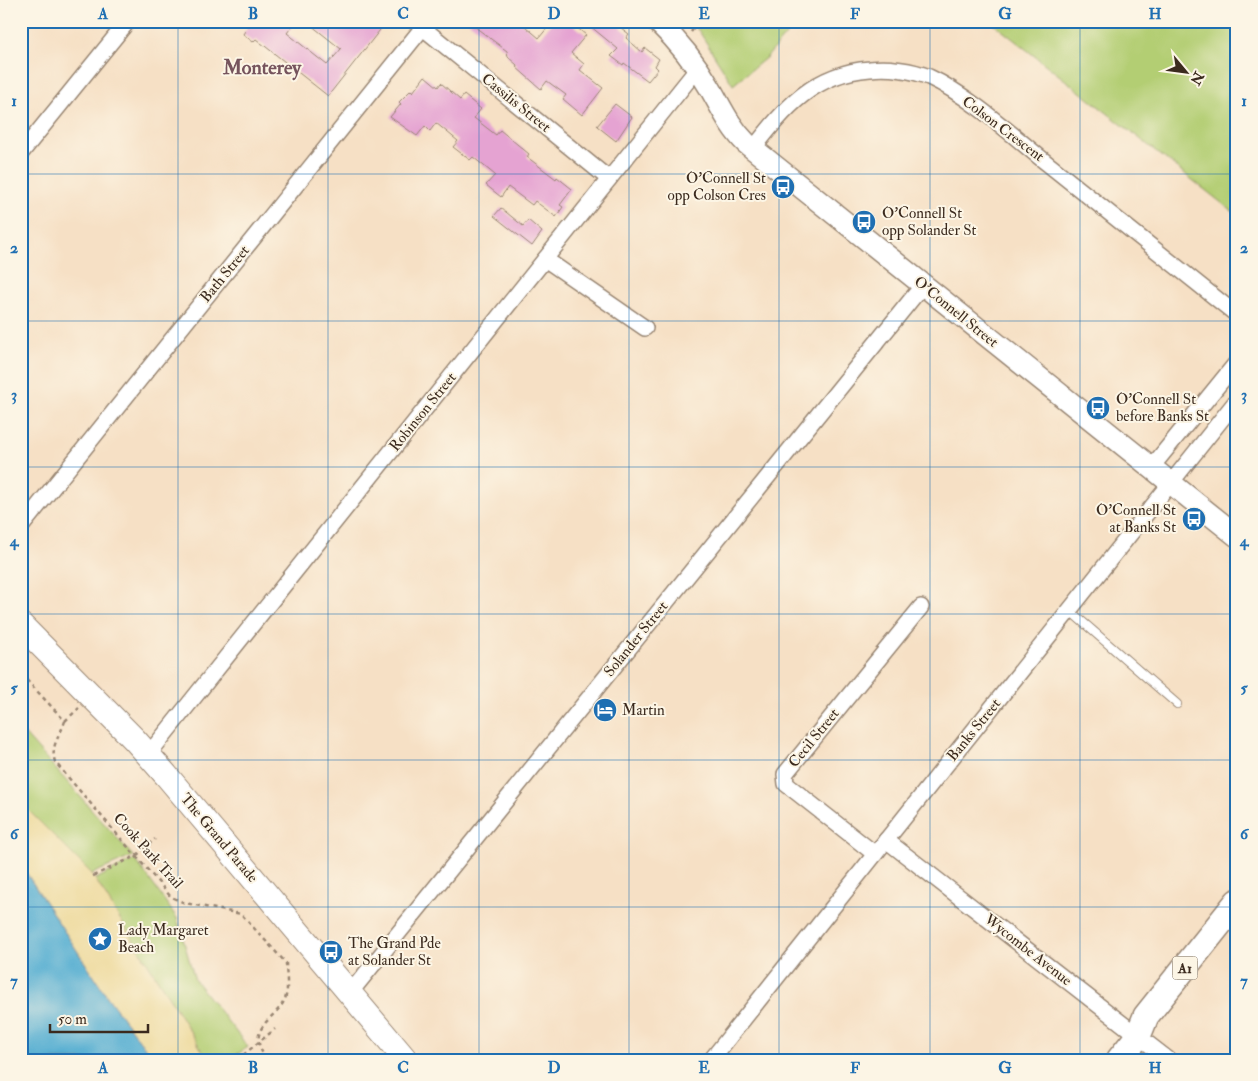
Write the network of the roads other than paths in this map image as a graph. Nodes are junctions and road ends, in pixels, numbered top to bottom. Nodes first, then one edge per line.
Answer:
1 (128, 21) edge
2 (657, 21) edge
3 (426, 24) edge
4 (698, 68) junction
5 (753, 149) junction
6 (21, 154) edge
7 (609, 179) junction
8 (545, 259) junction
9 (923, 285) junction
10 (1237, 315) edge
11 (645, 328) dead end
12 (1237, 362) edge
13 (1237, 400) edge
14 (1151, 468) junction
15 (1171, 483) junction
16 (21, 528) edge
17 (1237, 536) edge
18 (921, 607) dead end
19 (1069, 610) junction
20 (21, 625) edge
21 (21, 645) edge
22 (1177, 704) dead end
23 (148, 755) junction
24 (886, 840) junction
25 (875, 854) junction
26 (1237, 902) edge
27 (1237, 925) edge
28 (350, 993) junction
29 (1138, 1036) junction
30 (388, 1060) edge
31 (406, 1060) edge
32 (711, 1060) edge
33 (1119, 1060) edge
34 (1169, 1060) edge

1 - 6 street
2 - 4 main road, O'Connell Street
3 - 7 street, Cassilis Street
3 - 16 street, Bath Street
4 - 5 main road, O'Connell Street
4 - 7 street, Robinson Street
5 - 9 main road, O'Connell Street
5 - 10 street, Colson Crescent
7 - 8 street, Robinson Street
8 - 11 street
8 - 23 street, Robinson Street
9 - 14 main road, O'Connell Street
9 - 28 street, Solander Street
12 - 14 street
13 - 15 street, Banks Street
14 - 15 main road, O'Connell Street
15 - 17 main road, O'Connell Street
15 - 19 street, Banks Street
18 - 25 street, Cecil Street
19 - 22 lane
19 - 24 street, Banks Street
20 - 23 main road, The Grand Parade
21 - 30 main road, The Grand Parade
23 - 28 main road, The Grand Parade
24 - 25 street, Banks Street
24 - 29 street, Wycombe Avenue
25 - 32 street, Banks Street
26 - 29 highway, A1
27 - 29 highway, A1
28 - 31 main road, The Grand Parade
29 - 33 highway, A1
29 - 34 street, Wycombe Avenue

